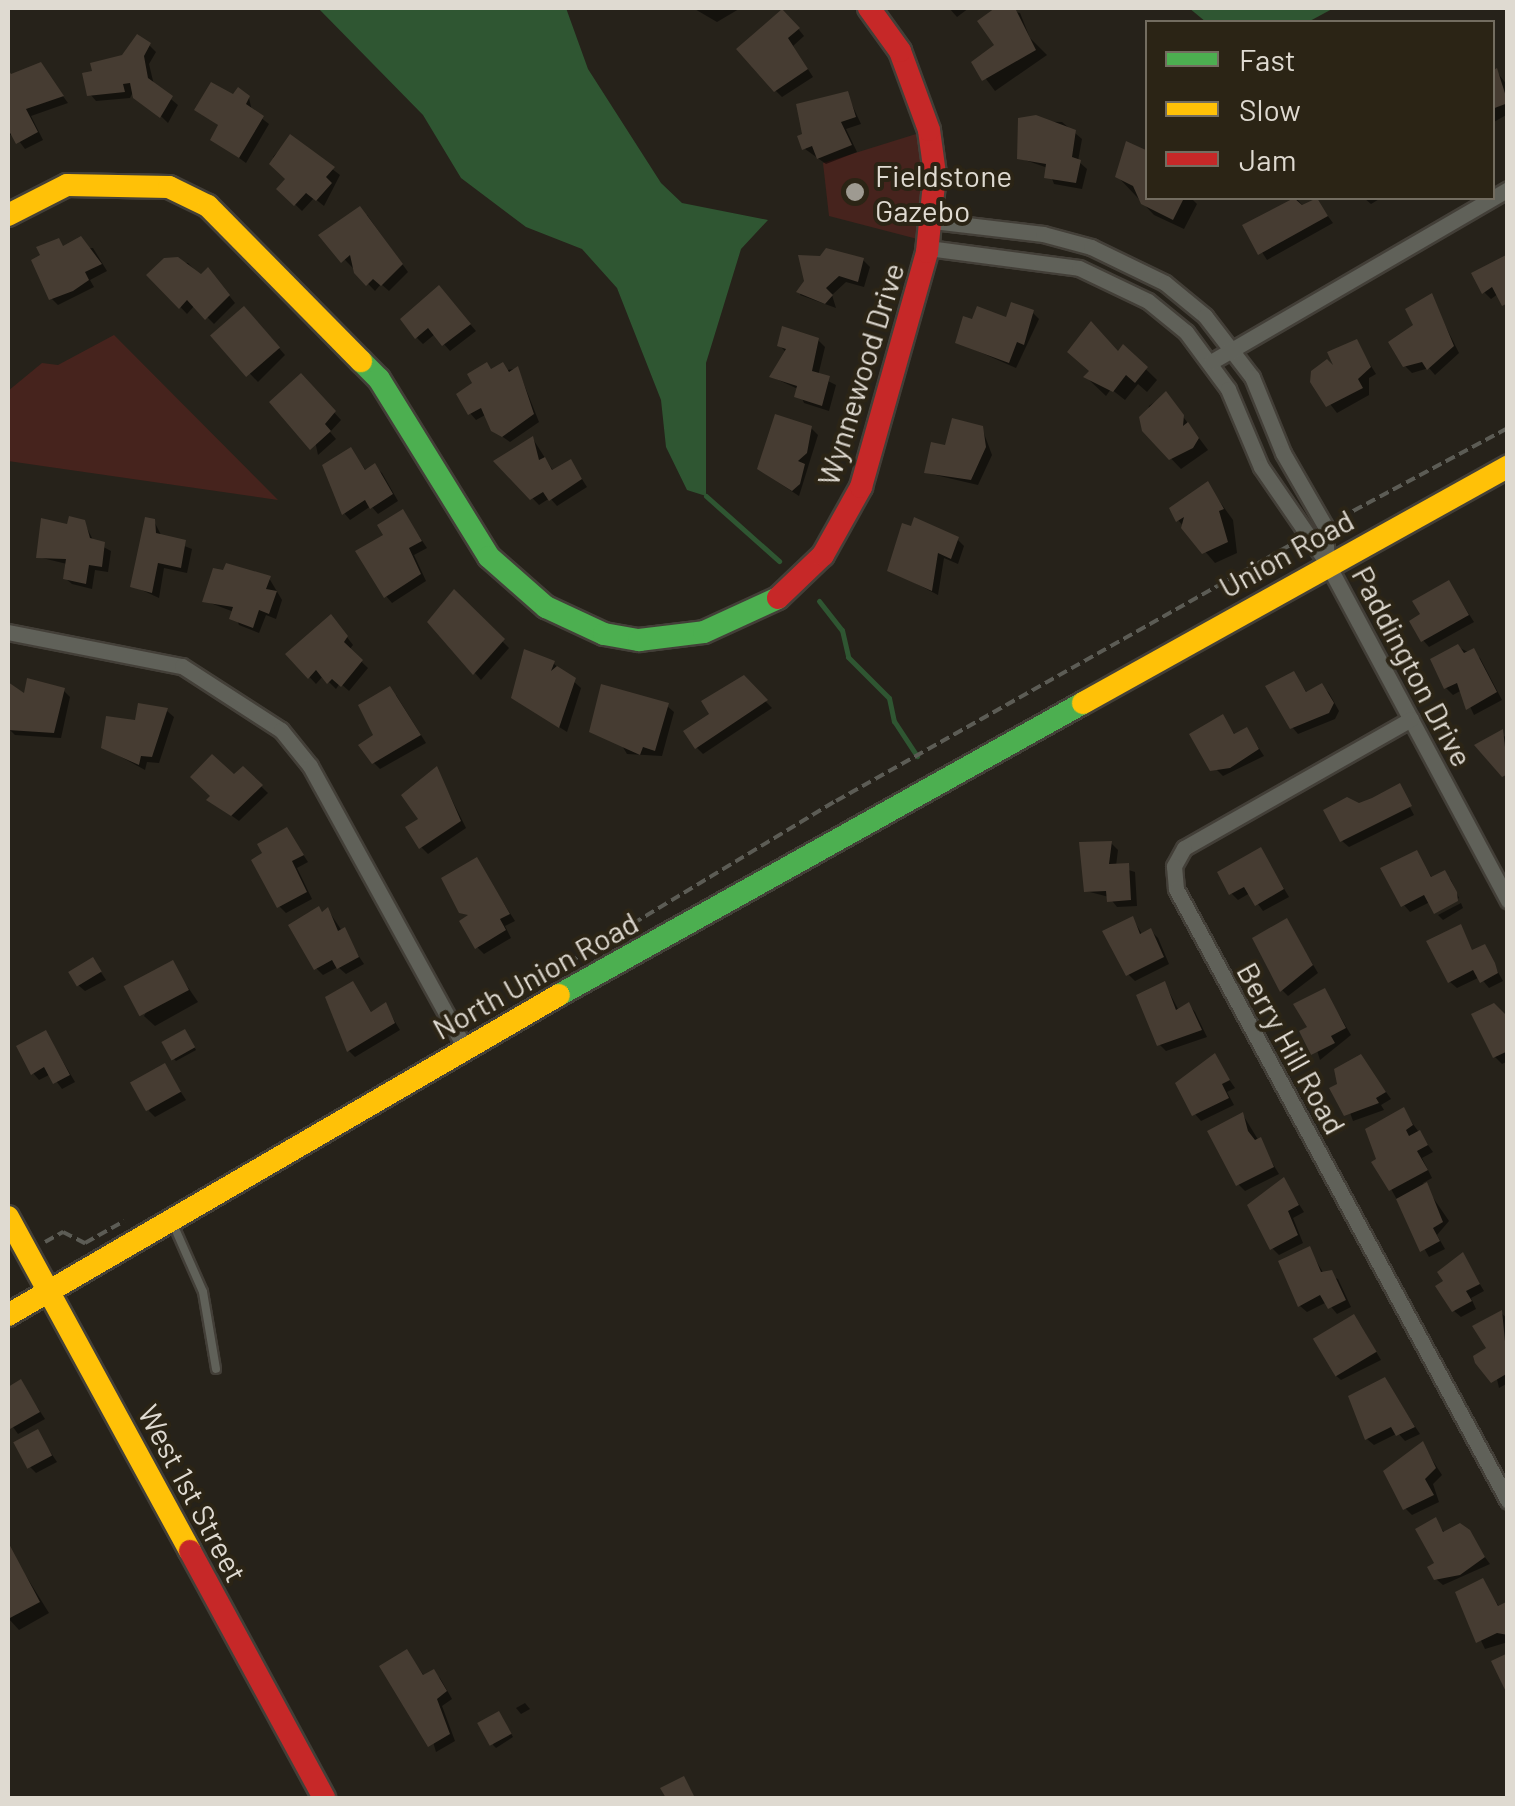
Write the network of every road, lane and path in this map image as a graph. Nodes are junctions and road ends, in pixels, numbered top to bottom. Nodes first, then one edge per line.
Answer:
1 (870, 8) edge
2 (1489, 200) edge
3 (8, 214) edge
4 (933, 221) junction
5 (928, 248) junction
6 (1232, 347) junction
7 (1211, 362) junction
8 (1508, 428) edge
9 (1508, 466) edge
10 (1325, 526) junction
11 (1305, 537) junction
12 (1327, 563) junction
13 (8, 632) edge
14 (1095, 694) joint
15 (1411, 720) junction
16 (1508, 900) edge
17 (515, 995) dead end
18 (465, 1048) junction
19 (8, 1216) edge
20 (171, 1220) junction
21 (49, 1290) junction
22 (8, 1315) edge
23 (216, 1369) dead end
24 (1508, 1501) edge
25 (324, 1798) edge

1 - 4 main road, Wynnewood Drive
2 - 6 street
3 - 5 main road, Wynnewood Drive
4 - 5 main road, Wynnewood Drive
4 - 6 street
5 - 7 street
6 - 7 street
6 - 10 street
7 - 11 street
8 - 10 path
9 - 12 main road, Union Road
10 - 12 street
11 - 12 street
11 - 17 path
12 - 14 main road, Union Road
12 - 15 street, Paddington Drive
13 - 18 street
14 - 18 main road, North Union Road
15 - 16 street, Paddington Drive
15 - 24 street, Berry Hill Road
18 - 20 main road, North Union Road
19 - 21 main road, West 1st Street
20 - 21 main road, North Union Road
20 - 23 lane
21 - 22 main road, North Union Road
21 - 25 main road, West 1st Street

